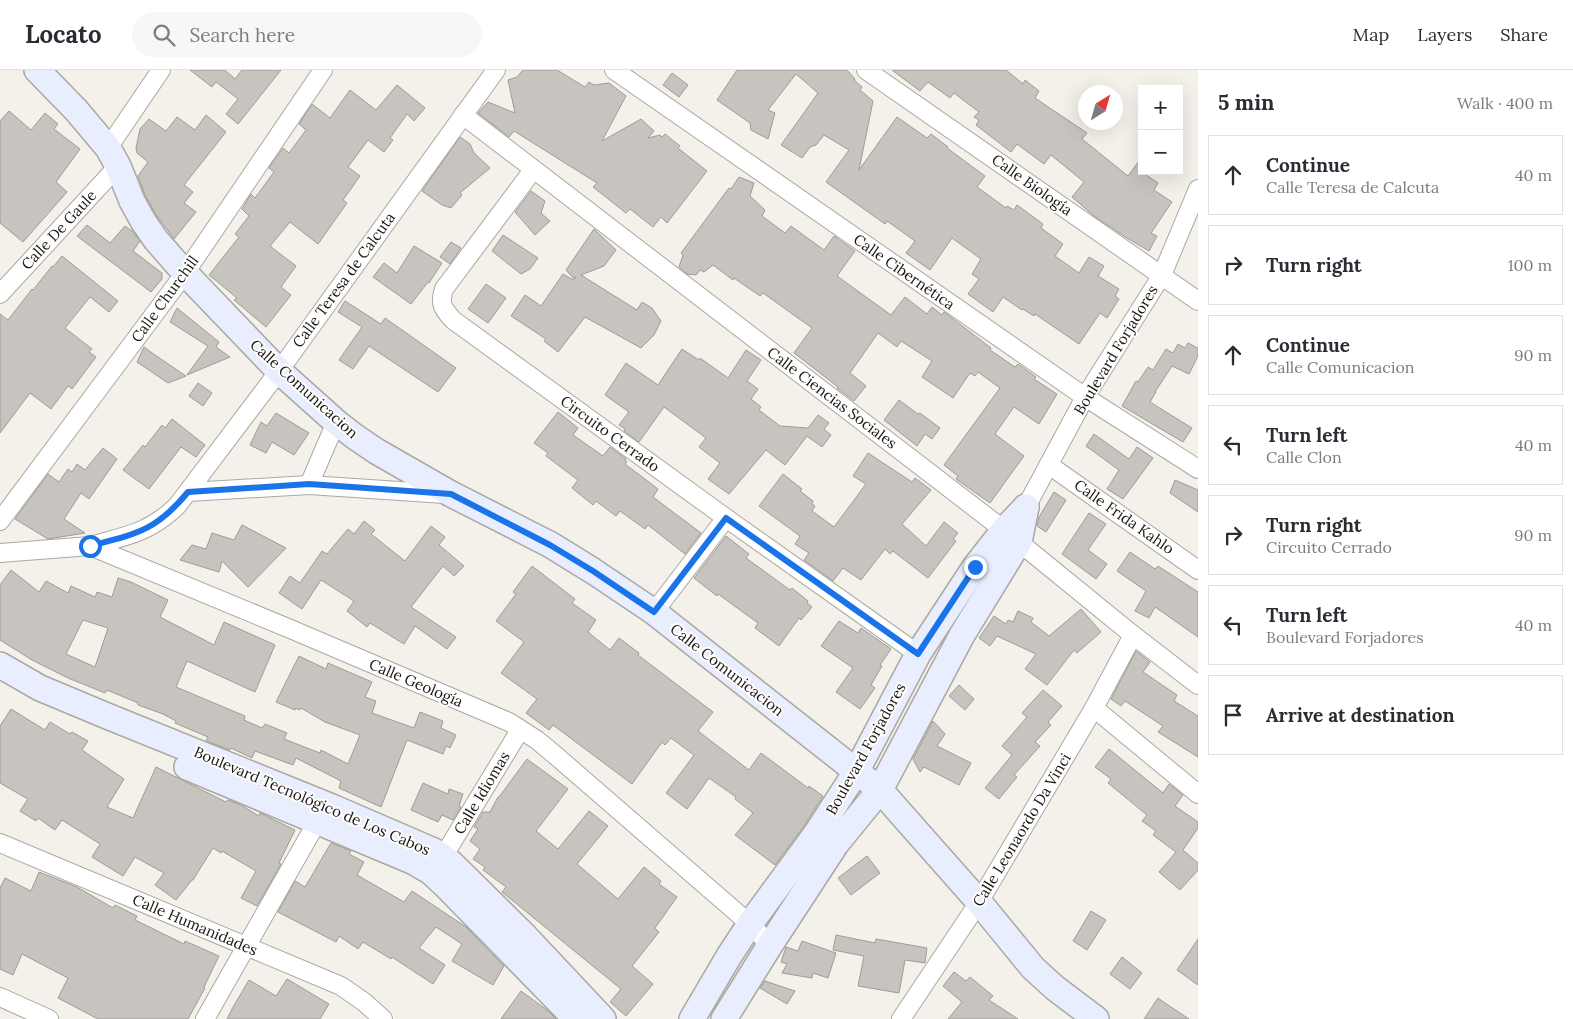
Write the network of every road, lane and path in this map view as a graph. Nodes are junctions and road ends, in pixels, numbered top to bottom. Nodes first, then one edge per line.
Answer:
1 (36, 70) edge
2 (161, 70) edge
3 (323, 70) edge
4 (496, 70) edge
5 (614, 70) edge
6 (866, 70) edge
7 (463, 115) junction
8 (113, 157) junction
9 (533, 170) junction
10 (1198, 189) edge
11 (185, 273) junction
12 (1162, 275) junction
13 (0, 294) edge
14 (1198, 301) edge
15 (279, 371) junction
16 (1085, 397) junction
17 (336, 422) junction
18 (1049, 465) junction
19 (1198, 469) edge
20 (309, 484) junction
21 (188, 492) junction
22 (451, 494) junction
23 (1026, 507) joint
24 (726, 518) junction
25 (0, 522) edge
26 (1012, 536) junction
27 (90, 546) junction
28 (0, 553) edge
29 (1198, 570) edge
30 (654, 612) junction
31 (1133, 636) junction
32 (918, 654) junction
33 (0, 666) edge
34 (0, 682) edge
35 (1198, 685) edge
36 (1094, 708) junction
37 (520, 730) junction
38 (856, 772) junction
39 (880, 790) junction
40 (1198, 794) edge
41 (317, 822) junction
42 (0, 843) edge
43 (443, 857) junction
44 (980, 902) junction
45 (750, 924) junction
46 (770, 945) junction
47 (247, 946) junction
48 (0, 998) edge
49 (49, 1019) edge
50 (205, 1019) edge
51 (383, 1019) edge
52 (576, 1019) edge
53 (603, 1019) edge
54 (692, 1019) edge
55 (724, 1019) edge
56 (901, 1019) edge
57 (1096, 1019) edge

1 - 8 street, Calle Comunicacion
2 - 8 street, Calle De Gaule
3 - 11 street, Calle Churchill
4 - 7 street, Calle Teresa de Calcuta
5 - 16 street, Calle Cibernética
6 - 12 street, Calle Biología
7 - 9 street, Calle Ciencias Sociales
7 - 15 street, Calle Teresa de Calcuta
8 - 11 street, Calle Comunicacion
8 - 13 street, Calle De Gaule
9 - 24 street, Circuito Cerrado
9 - 26 street, Calle Ciencias Sociales
10 - 12 street, Boulevard Forjadores
11 - 15 street, Calle Comunicacion
11 - 25 street, Calle Churchill
12 - 14 street, Calle Biología
12 - 16 street, Boulevard Forjadores
15 - 17 street, Calle Comunicacion
15 - 21 street, Calle Teresa de Calcuta
16 - 18 street, Boulevard Forjadores
16 - 19 street, Calle Cibernética
17 - 20 street
17 - 22 street, Calle Comunicacion
18 - 23 street, Boulevard Forjadores
18 - 29 street, Calle Frida Kahlo
20 - 21 street
20 - 22 street
21 - 27 street, Calle Teresa de Calcuta
22 - 30 street, Calle Comunicacion
23 - 26 street, Boulevard Forjadores
24 - 30 street
24 - 32 street, Circuito Cerrado
26 - 31 street, Calle Ciencias Sociales
26 - 32 street, Boulevard Forjadores
26 - 39 street, Boulevard Forjadores
27 - 28 street, Calle Geología
27 - 37 street, Calle Geología
30 - 38 street, Calle Comunicacion
31 - 35 street, Calle Ciencias Sociales
31 - 36 street, Calle Leonaordo Da Vinci
32 - 38 street, Boulevard Forjadores
33 - 43 street, Boulevard Tecnológico de Los Cabos
34 - 41 street, Boulevard Tecnológico de Los Cabos
36 - 40 street
36 - 44 street, Calle Leonaordo Da Vinci
37 - 43 street, Calle Idiomas
37 - 45 street, Calle Geología
38 - 39 street, Calle Comunicacion
38 - 45 street, Boulevard Forjadores
39 - 44 street, Calle Comunicacion
39 - 46 street, Boulevard Forjadores
41 - 47 street
41 - 52 street, Boulevard Tecnológico de Los Cabos
42 - 47 street, Calle Humanidades
43 - 53 street, Boulevard Tecnológico de Los Cabos
44 - 56 street, Calle Leonaordo Da Vinci
44 - 57 street, Calle Comunicacion
45 - 46 street, Calle Geología
45 - 54 street, Boulevard Forjadores
46 - 55 street, Boulevard Forjadores
47 - 50 street
47 - 51 street, Calle Humanidades
48 - 49 street

